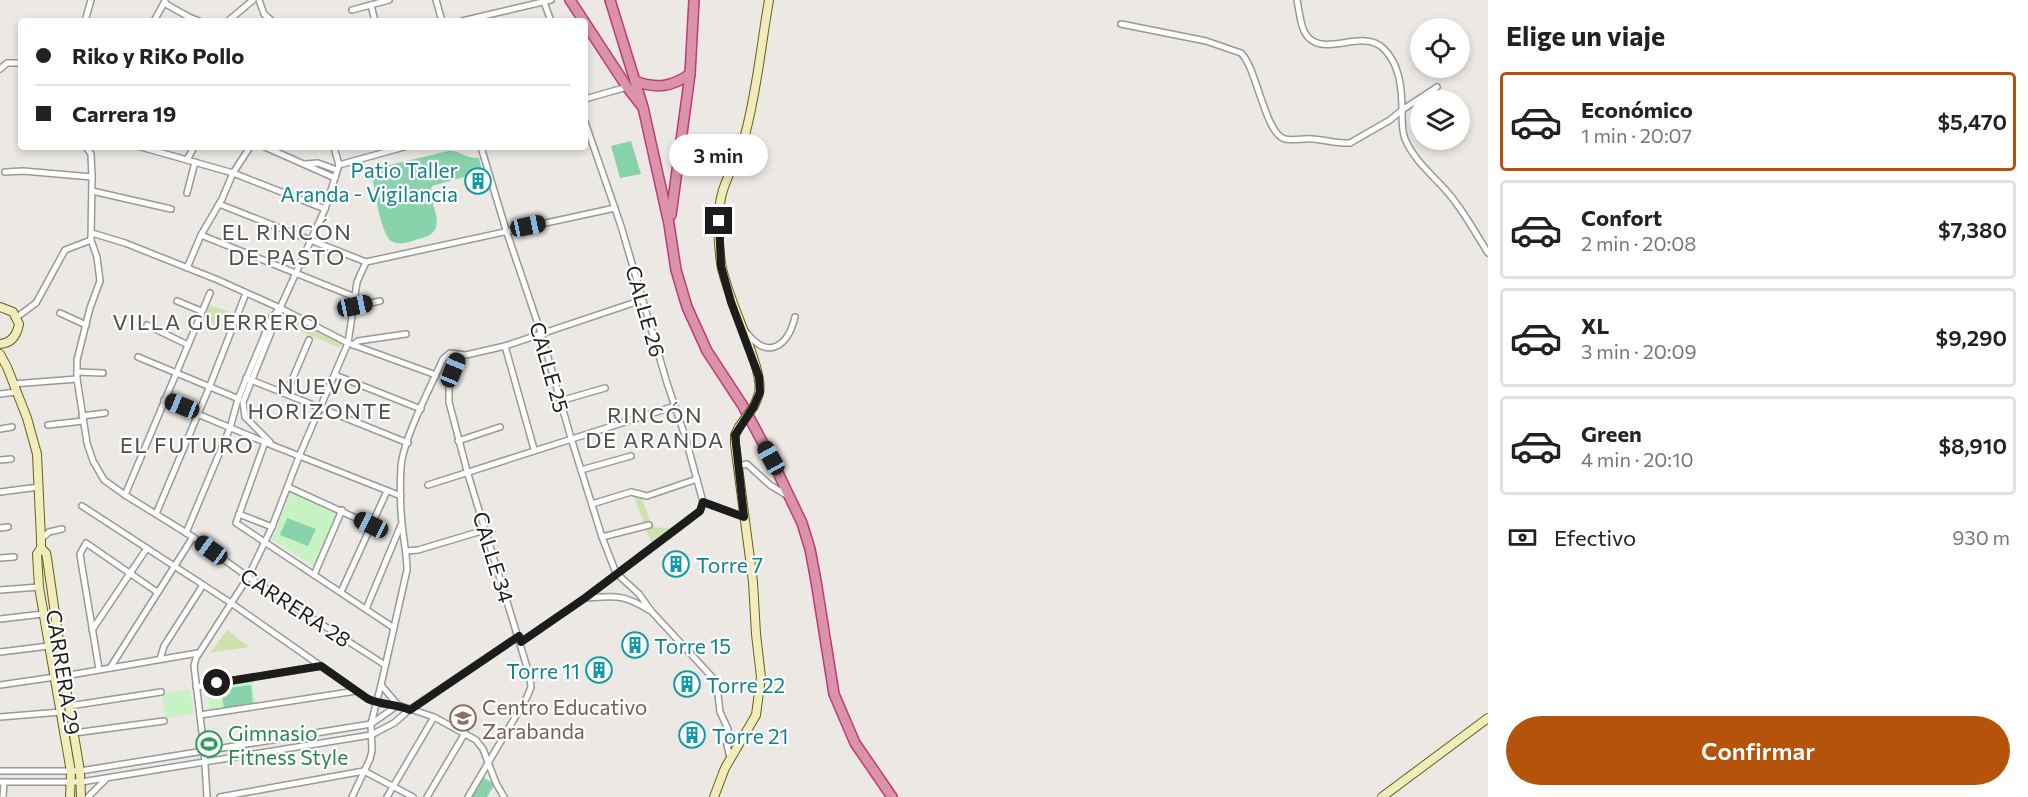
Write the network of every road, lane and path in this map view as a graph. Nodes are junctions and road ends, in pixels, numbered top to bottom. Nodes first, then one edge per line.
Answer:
1 (91, 0) edge
2 (253, 0) edge
3 (259, 0) edge
4 (389, 0) edge
5 (436, 0) edge
6 (551, 0) edge
7 (570, 0) edge
8 (610, 0) edge
9 (694, 0) edge
10 (769, 0) edge
11 (1297, 0) edge
12 (164, 2) edge
13 (544, 2) junction
14 (371, 5) junction
15 (351, 10) dead end
16 (86, 18) edge
17 (156, 18) edge
18 (187, 18) edge
19 (231, 18) edge
20 (269, 18) edge
21 (374, 18) edge
22 (441, 18) edge
23 (486, 18) edge
24 (550, 18) edge
25 (582, 18) edge
26 (1121, 24) dead end
27 (588, 27) edge
28 (18, 63) edge
29 (0, 69) edge
30 (690, 74) junction
31 (635, 81) junction
32 (627, 87) junction
33 (1437, 87) dead end
34 (588, 98) edge
35 (643, 107) junction
36 (1402, 110) junction
37 (588, 131) edge
38 (88, 150) edge
39 (94, 150) edge
40 (152, 150) edge
41 (192, 150) edge
42 (248, 150) edge
43 (272, 150) edge
44 (335, 150) edge
45 (394, 150) edge
46 (482, 150) edge
47 (91, 153) junction
48 (187, 160) junction
49 (195, 162) junction
50 (304, 164) junction
51 (338, 167) junction
52 (5, 172) dead end
53 (233, 173) junction
54 (92, 177) junction
55 (334, 178) junction
56 (92, 191) junction
57 (187, 193) dead end
58 (219, 204) junction
59 (615, 208) junction
60 (171, 209) dead end
61 (325, 209) junction
62 (669, 224) junction
63 (506, 230) junction
64 (201, 235) junction
65 (92, 236) junction
66 (311, 241) junction
67 (1488, 253) edge
68 (366, 262) junction
69 (187, 268) junction
70 (295, 274) junction
71 (210, 293) dead end
72 (246, 293) junction
73 (355, 297) junction
74 (642, 300) junction
75 (177, 301) dead end
76 (380, 301) dead end
77 (355, 306) junction
78 (0, 307) edge
79 (280, 308) junction
80 (201, 311) junction
81 (60, 313) dead end
82 (736, 315) junction
83 (17, 317) junction
84 (795, 317) dead end
85 (86, 325) junction
86 (147, 325) dead end
87 (541, 333) junction
88 (406, 334) dead end
89 (309, 340) dead end
90 (0, 344) edge
91 (350, 344) junction
92 (188, 345) junction
93 (505, 346) junction
94 (0, 354) edge
95 (458, 355) junction
96 (138, 357) dead end
97 (103, 373) dead end
98 (175, 373) junction
99 (335, 375) junction
100 (436, 375) junction
101 (77, 376) junction
102 (249, 380) junction
103 (15, 388) junction
104 (209, 388) junction
105 (606, 388) dead end
106 (0, 394) edge
107 (286, 394) junction
108 (164, 400) junction
109 (241, 401) junction
110 (560, 401) junction
111 (675, 406) junction
112 (321, 408) junction
113 (421, 409) junction
114 (105, 413) dead end
115 (199, 413) junction
116 (83, 419) junction
117 (48, 425) dead end
118 (12, 427) dead end
119 (501, 427) dead end
120 (230, 428) junction
121 (0, 429) edge
122 (571, 438) junction
123 (458, 441) junction
124 (265, 442) junction
125 (408, 443) junction
126 (274, 446) junction
127 (534, 449) junction
128 (300, 454) junction
129 (631, 456) dead end
130 (11, 459) dead end
131 (0, 460) edge
132 (738, 466) junction
133 (581, 470) junction
134 (467, 471) junction
135 (697, 480) junction
136 (428, 484) dead end
137 (39, 487) junction
138 (288, 487) junction
139 (387, 491) junction
140 (0, 492) edge
141 (125, 495) junction
142 (401, 496) junction
143 (790, 498) junction
144 (703, 502) junction
145 (592, 504) junction
146 (82, 506) dead end
147 (342, 510) junction
148 (156, 514) junction
149 (239, 514) junction
150 (744, 517) junction
151 (402, 524) junction
152 (371, 525) junction
153 (648, 525) dead end
154 (8, 527) dead end
155 (272, 527) junction
156 (0, 528) edge
157 (62, 529) dead end
158 (485, 530) junction
159 (186, 533) junction
160 (193, 537) junction
161 (602, 537) junction
162 (41, 539) junction
163 (265, 541) junction
164 (41, 548) junction
165 (147, 548) junction
166 (407, 551) junction
167 (14, 557) dead end
168 (0, 558) edge
169 (174, 566) junction
170 (130, 573) junction
171 (616, 573) junction
172 (314, 575) junction
173 (248, 577) junction
174 (203, 585) junction
175 (39, 587) junction
176 (0, 590) edge
177 (157, 592) junction
178 (341, 592) junction
179 (585, 598) junction
180 (231, 603) junction
181 (366, 609) junction
182 (652, 612) junction
183 (44, 614) junction
184 (0, 619) edge
185 (394, 628) junction
186 (92, 630) junction
187 (520, 639) junction
188 (49, 646) junction
189 (0, 652) edge
190 (198, 652) junction
191 (160, 659) junction
192 (385, 665) junction
193 (321, 666) junction
194 (110, 668) junction
195 (99, 669) junction
196 (64, 676) junction
197 (55, 677) junction
198 (0, 685) edge
199 (381, 685) junction
200 (196, 687) junction
201 (356, 691) junction
202 (161, 692) dead end
203 (376, 703) junction
204 (398, 705) junction
205 (69, 706) junction
206 (410, 710) junction
207 (61, 712) junction
208 (200, 715) junction
209 (0, 717) edge
210 (434, 717) junction
211 (1488, 718) edge
212 (164, 721) dead end
213 (371, 724) junction
214 (74, 733) junction
215 (465, 733) junction
216 (371, 735) junction
217 (204, 749) junction
218 (730, 758) junction
219 (488, 760) junction
220 (205, 762) junction
221 (0, 771) edge
222 (80, 771) junction
223 (364, 771) junction
224 (71, 772) junction
225 (106, 778) junction
226 (2, 782) edge
227 (71, 782) junction
228 (81, 782) junction
229 (393, 786) junction
230 (3, 797) edge
231 (70, 797) edge
232 (81, 797) edge
233 (88, 797) edge
234 (207, 797) edge
235 (220, 797) edge
236 (352, 797) edge
237 (387, 797) edge
238 (413, 797) edge
239 (427, 797) edge
240 (468, 797) edge
241 (504, 797) edge
242 (714, 797) edge
243 (892, 797) edge
244 (1382, 797) edge

1 - 16 street
2 - 19 street
3 - 20 street
4 - 14 street
5 - 22 street
6 - 13 street
7 - 25 highway
8 - 31 highway
9 - 30 highway
10 - 82 street
11 - 36 street
12 - 17 street
12 - 18 street
13 - 23 street
13 - 24 street
14 - 15 street
14 - 21 street
26 - 36 street
27 - 32 highway
28 - 29 street
30 - 31 highway
30 - 62 highway
31 - 35 highway
32 - 34 street
32 - 35 highway
33 - 36 street
35 - 62 highway
36 - 67 street
37 - 59 street, CALLE 26
38 - 47 street
39 - 47 street
40 - 48 street
41 - 48 street
42 - 53 street
43 - 50 street
44 - 51 street
45 - 51 street
46 - 63 street, CALLE 25
47 - 54 street, CARRERA 28
48 - 49 street
49 - 53 street
49 - 57 street
50 - 51 street
50 - 55 street
51 - 55 street
52 - 54 street
53 - 58 street
53 - 61 street
54 - 56 street, CARRERA 28
55 - 61 street
56 - 60 street
56 - 65 street, CARRERA 28
58 - 64 street
58 - 66 street
59 - 63 street
59 - 74 street, CALLE 26
61 - 66 street
62 - 143 highway
63 - 68 street
63 - 87 street, CALLE 25
64 - 69 street
64 - 70 street
65 - 69 street
65 - 83 street
65 - 85 street, CARRERA 28
66 - 68 street
66 - 70 street
68 - 73 street
69 - 72 street
70 - 73 street
70 - 79 street
71 - 80 street
72 - 79 street
72 - 104 street
73 - 77 street
74 - 87 street
74 - 111 street, CALLE 26
75 - 80 street
76 - 77 street
77 - 91 street
78 - 83 street
79 - 91 street
79 - 102 street
80 - 92 street
81 - 85 street
82 - 84 street
82 - 132 street, bridge
83 - 90 street
85 - 101 street, CARRERA 28
86 - 92 street
87 - 93 street
87 - 110 street, CALLE 25
88 - 91 street
89 - 107 street
91 - 99 street
91 - 100 street
92 - 98 street
93 - 95 street
93 - 127 street
94 - 103 street, CARRERA 29
95 - 100 street
95 - 123 street, CALLE 34
96 - 98 street
97 - 101 street
98 - 104 street
98 - 108 street
99 - 112 street
99 - 113 street
100 - 113 street
101 - 103 street
101 - 116 street, CARRERA 28
102 - 107 street
102 - 109 street
103 - 106 street
103 - 137 street, CARRERA 29
104 - 109 street
104 - 115 street
105 - 110 street
107 - 112 street
108 - 115 street
108 - 141 street
109 - 120 street
109 - 126 street
110 - 122 street, CALLE 25
111 - 122 street
111 - 135 street, CALLE 26
112 - 125 street
112 - 128 street
113 - 125 street
114 - 116 street
115 - 120 street
115 - 148 street
116 - 117 street
116 - 141 street, CARRERA 28
118 - 121 street
119 - 123 street
120 - 124 street
120 - 159 street
122 - 127 street
122 - 133 street, CALLE 25
123 - 134 street, CALLE 34
124 - 126 street
124 - 149 street
125 - 142 street
126 - 128 street
127 - 134 street
128 - 138 street
128 - 139 street
129 - 133 street
130 - 131 street
132 - 143 street
132 - 150 street
133 - 145 street, CALLE 25
134 - 136 street
134 - 158 street, CALLE 34
135 - 144 street, CALLE 26
135 - 145 street
137 - 140 street
137 - 162 street, CARRERA 29
138 - 147 street
138 - 155 street
139 - 142 street
139 - 152 street
141 - 148 street, CARRERA 28
142 - 151 street
143 - 243 highway
144 - 150 street
144 - 171 street
145 - 161 street, CALLE 25
146 - 165 street
147 - 152 street
147 - 172 street
148 - 159 street, CARRERA 28
149 - 155 street
149 - 163 street
150 - 218 street
151 - 166 street
151 - 181 street
152 - 178 street
153 - 161 street
154 - 156 street
155 - 163 street
157 - 162 street
158 - 166 street
158 - 187 street, CALLE 34
159 - 160 street, CARRERA 28
160 - 169 street
160 - 173 street, CARRERA 28
161 - 171 street, CALLE 25
162 - 164 street, CARRERA 29
163 - 172 street
163 - 173 street
164 - 175 street, CARRERA 29
164 - 196 street, CARRERA 29
165 - 169 street
165 - 170 street
166 - 185 street
167 - 168 street
169 - 174 street
169 - 177 street
170 - 177 street
170 - 186 street
170 - 186 street
171 - 179 street
171 - 182 street
172 - 178 street
173 - 180 street
173 - 192 street, CARRERA 28
174 - 180 street
174 - 191 street
175 - 176 street
175 - 183 street, CARRERA 29
177 - 194 street
178 - 181 street
179 - 182 street
179 - 187 street
180 - 190 street
180 - 193 street
181 - 185 street
182 - 218 street
183 - 184 street
183 - 188 street, CARRERA 29
185 - 192 street
186 - 195 street
187 - 206 street
187 - 219 street, CALLE 34
188 - 189 street
188 - 197 street, CARRERA 29
190 - 191 street
190 - 200 street
191 - 194 street
192 - 199 street
193 - 200 street
193 - 201 street
194 - 195 street
195 - 196 street
196 - 205 street, CARRERA 29
197 - 198 street
197 - 207 street, CARRERA 29
199 - 203 street
199 - 204 street
200 - 208 street
201 - 203 street
201 - 208 street
202 - 205 street
203 - 204 street
203 - 213 street
204 - 206 street
204 - 213 street
205 - 214 street, CARRERA 29
206 - 210 street
206 - 216 street
207 - 209 street
207 - 224 street, CARRERA 29
208 - 217 street
210 - 215 street
210 - 229 street
211 - 244 street
212 - 214 street
213 - 216 street
213 - 217 street
214 - 222 street, CARRERA 29
215 - 219 street
215 - 239 street
216 - 220 street
216 - 223 street
217 - 220 street
217 - 222 street
218 - 242 street
219 - 240 street, CALLE 34
219 - 241 street
220 - 225 street
220 - 234 street
221 - 224 street
222 - 224 street
222 - 228 street, CARRERA 29
223 - 229 street
223 - 235 street
223 - 236 street
224 - 227 street, CARRERA 29
225 - 228 street
225 - 233 street
226 - 227 street
226 - 230 street
227 - 228 street
227 - 231 street, CARRERA 29
228 - 232 street, CARRERA 29
229 - 237 street
229 - 238 street

